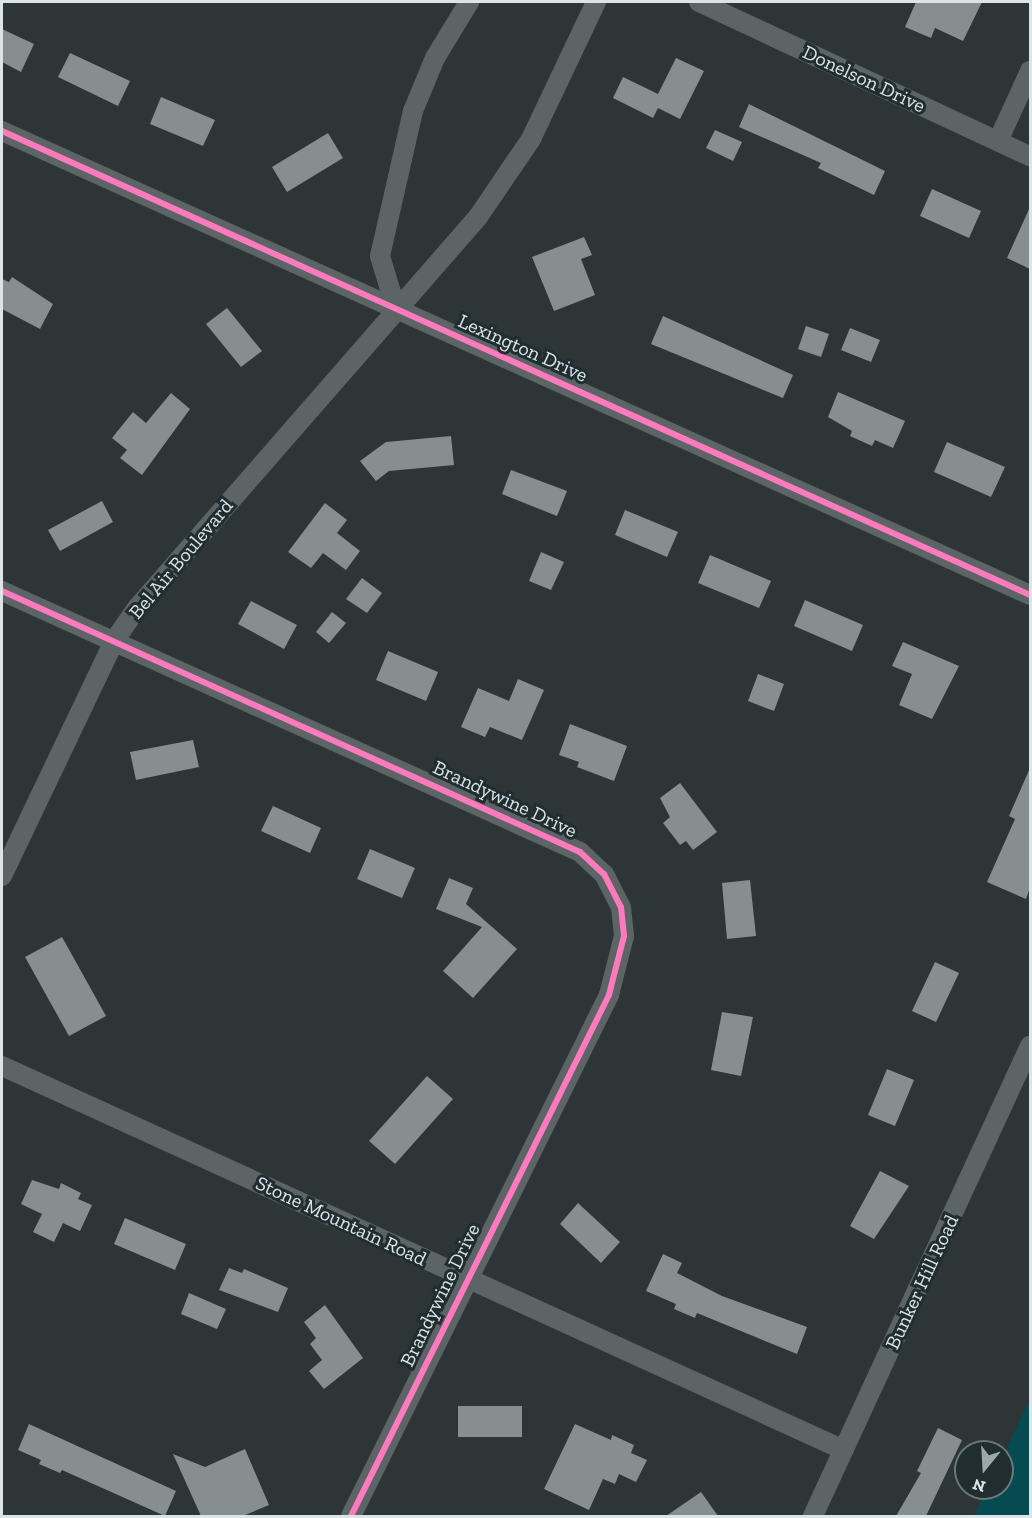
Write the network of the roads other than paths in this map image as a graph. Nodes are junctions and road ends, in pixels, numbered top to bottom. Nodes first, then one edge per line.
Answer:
1 (469, 2) edge
2 (596, 2) edge
3 (699, 2) edge
4 (1030, 71) edge
5 (2, 131) edge
6 (998, 141) junction
7 (1030, 156) edge
8 (396, 309) junction
9 (2, 591) edge
10 (1030, 596) edge
11 (114, 641) junction
12 (2, 876) edge
13 (1030, 1046) edge
14 (2, 1066) edge
15 (466, 1277) junction
16 (844, 1450) junction
17 (351, 1516) edge
18 (813, 1516) edge

1 - 8 street
2 - 8 street, Bel Air Boulevard
3 - 6 street, Donelson Drive
4 - 6 street
5 - 8 street, Lexington Drive
6 - 7 street, Donelson Drive
8 - 10 street, Lexington Drive
8 - 11 street, Bel Air Boulevard
9 - 11 street, Brandywine Drive
11 - 12 street, Bel Air Boulevard
11 - 15 street, Brandywine Drive
13 - 16 street, Bunker Hill Road
14 - 15 street, Stone Mountain Road
15 - 16 street, Stone Mountain Road
15 - 17 street, Brandywine Drive
16 - 18 street, Bunker Hill Road

